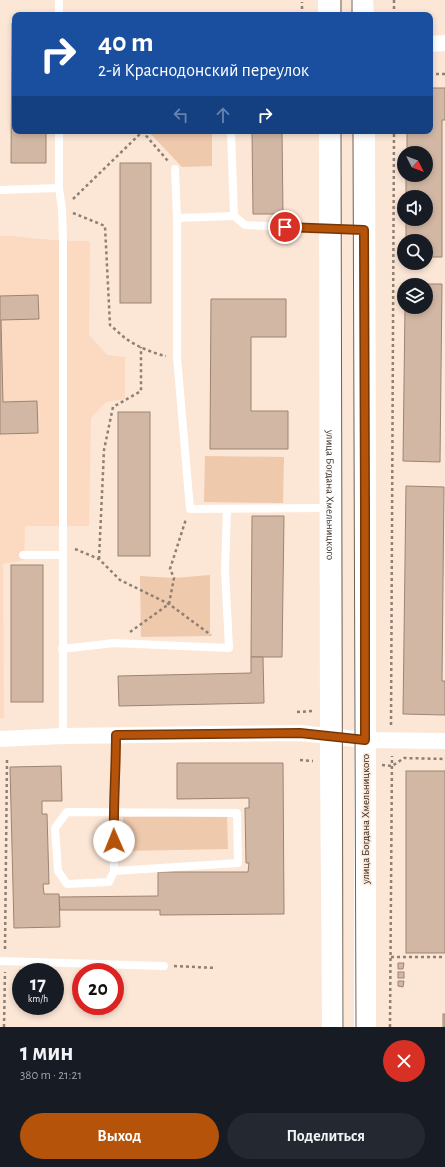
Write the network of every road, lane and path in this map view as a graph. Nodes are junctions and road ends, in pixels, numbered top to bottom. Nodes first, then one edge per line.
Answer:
1 (59, 0) edge
2 (329, 0) edge
3 (362, 0) edge
4 (394, 0) edge
5 (302, 2) dead end
6 (59, 12) edge
7 (302, 12) edge
8 (329, 12) edge
9 (363, 12) edge
10 (394, 12) edge
11 (445, 43) edge
12 (433, 44) edge
13 (433, 74) edge
14 (445, 74) edge
15 (59, 134) edge
16 (139, 134) edge
17 (145, 134) edge
18 (231, 134) edge
19 (330, 134) edge
20 (364, 134) edge
21 (394, 134) edge
22 (175, 169) joint
23 (59, 188) junction
24 (0, 190) edge
25 (62, 209) junction
26 (234, 216) junction
27 (177, 218) junction
28 (331, 229) junction
29 (364, 230) junction
30 (141, 347) junction
31 (176, 357) junction
32 (331, 508) junction
33 (190, 509) junction
34 (227, 510) junction
35 (63, 545) junction
36 (23, 555) dead end
37 (63, 555) junction
38 (99, 559) junction
39 (169, 604) junction
40 (114, 643) junction
41 (229, 648) junction
42 (62, 649) junction
43 (116, 735) junction
44 (63, 736) junction
45 (331, 736) junction
46 (0, 739) edge
47 (365, 740) junction
48 (391, 741) junction
49 (445, 741) edge
50 (445, 759) edge
51 (7, 760) dead end
52 (392, 766) junction
53 (113, 812) junction
54 (114, 871) junction
55 (391, 957) junction
56 (445, 957) edge
57 (3, 961) edge
58 (164, 966) joint
59 (216, 968) dead end
60 (4, 1027) edge
61 (333, 1027) edge
62 (365, 1027) edge
63 (390, 1027) edge

1 - 6 lane
2 - 8 highway
3 - 9 highway
4 - 10 path
5 - 7 path
11 - 12 street
13 - 14 path
15 - 23 lane
16 - 25 path
17 - 22 path
18 - 26 lane
19 - 28 highway, улица Богдана Хмельницкого
20 - 29 highway, улица Богдана Хмельницкого
21 - 48 path
22 - 27 lane
23 - 24 lane
23 - 25 lane
25 - 30 path
25 - 35 lane
26 - 27 lane
26 - 28 lane
27 - 31 lane
28 - 29 lane
28 - 32 highway, улица Богдана Хмельницкого
29 - 47 highway, улица Богдана Хмельницкого
30 - 31 path
30 - 38 path
31 - 33 lane
32 - 34 lane
32 - 45 highway, улица Богдана Хмельницкого
33 - 34 lane
33 - 39 path
34 - 41 lane
35 - 37 lane
35 - 38 path
36 - 37 lane
37 - 42 lane
38 - 39 path
39 - 40 path
39 - 41 path
40 - 41 lane
40 - 42 lane
42 - 44 lane
43 - 44 street
43 - 45 street
43 - 53 lane
44 - 46 street
45 - 47 street
45 - 61 highway, улица Богдана Хмельницкого
47 - 48 street
47 - 62 highway, улица Богдана Хмельницкого
48 - 49 street
48 - 52 path
50 - 52 path
51 - 57 path
52 - 55 path
53 - 54 lane
53 - 54 lane
53 - 54 lane
55 - 56 path
55 - 63 path
57 - 58 lane
57 - 60 path
58 - 59 path

